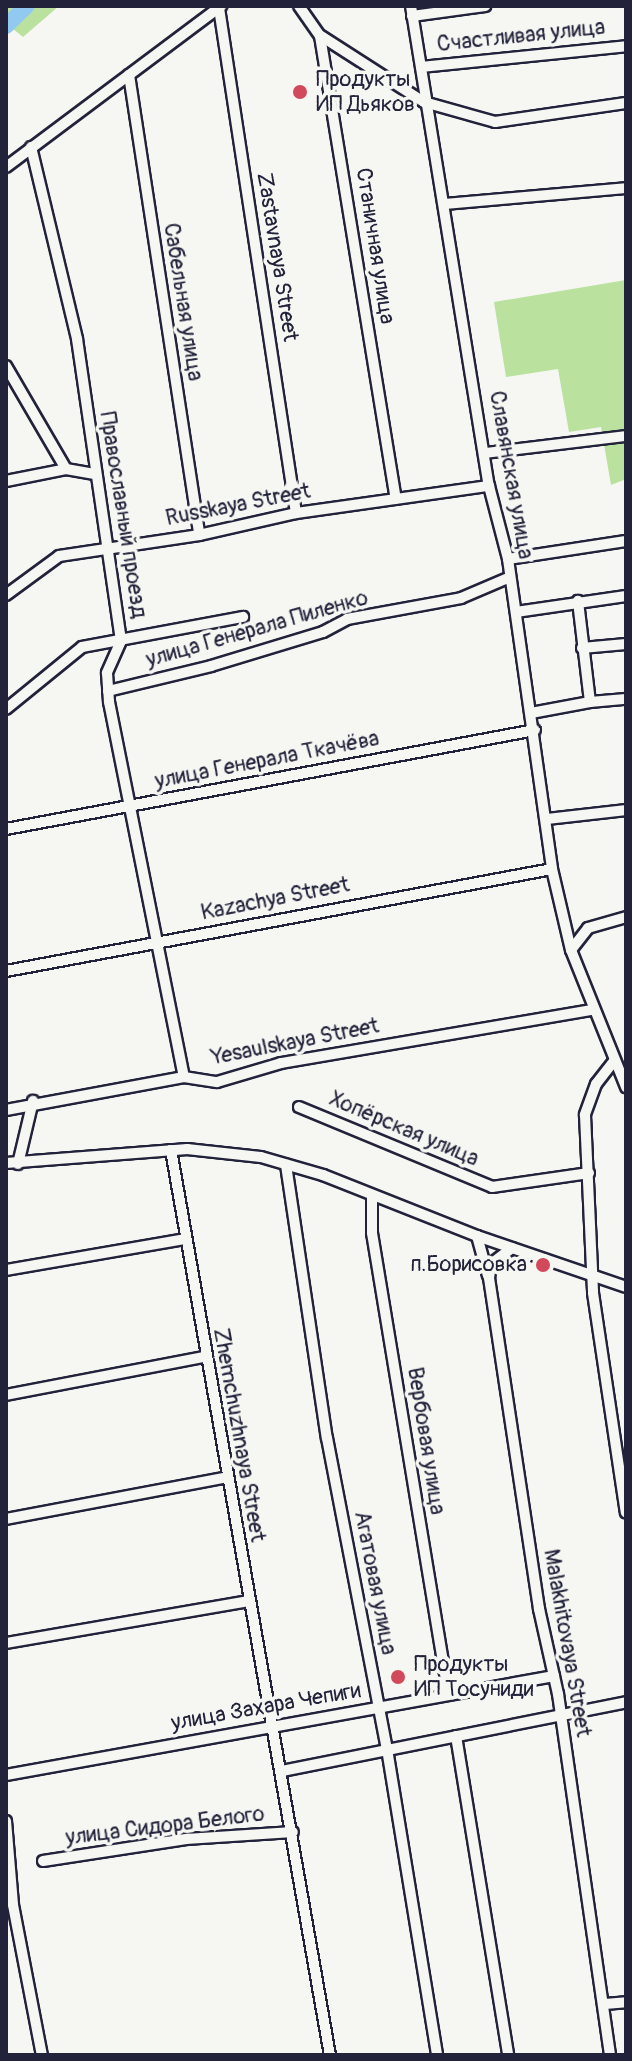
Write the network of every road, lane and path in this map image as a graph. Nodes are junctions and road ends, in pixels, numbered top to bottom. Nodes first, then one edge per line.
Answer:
1 (299, 6) edge
2 (485, 6) edge
3 (220, 7) edge
4 (412, 11) edge
5 (320, 36) junction
6 (626, 46) edge
7 (421, 67) junction
8 (129, 75) junction
9 (424, 102) junction
10 (626, 103) edge
11 (31, 147) junction
12 (6, 167) edge
13 (626, 188) edge
14 (444, 204) junction
15 (6, 366) edge
16 (626, 436) edge
17 (485, 453) junction
18 (66, 469) junction
19 (95, 474) junction
20 (6, 481) edge
21 (489, 486) junction
22 (396, 499) junction
23 (296, 513) junction
24 (199, 535) junction
25 (626, 541) edge
26 (109, 547) junction
27 (508, 559) junction
28 (508, 578) junction
29 (6, 595) edge
30 (626, 596) edge
31 (578, 601) junction
32 (516, 612) junction
33 (243, 617) dead end
34 (121, 641) junction
35 (626, 644) edge
36 (582, 648) junction
37 (108, 691) junction
38 (626, 699) edge
39 (590, 702) junction
40 (6, 709) edge
41 (531, 713) junction
42 (535, 730) junction
43 (131, 807) junction
44 (626, 810) edge
45 (547, 819) junction
46 (6, 829) edge
47 (552, 869) junction
48 (626, 917) edge
49 (156, 946) junction
50 (571, 950) junction
51 (6, 971) edge
52 (592, 1010) junction
53 (614, 1061) junction
54 (184, 1077) junction
55 (626, 1087) edge
56 (33, 1101) junction
57 (299, 1107) dead end
58 (6, 1110) edge
59 (171, 1150) junction
60 (6, 1163) edge
61 (18, 1164) junction
62 (286, 1165) junction
63 (589, 1173) junction
64 (372, 1195) junction
65 (477, 1236) junction
66 (185, 1239) junction
67 (512, 1248) junction
68 (6, 1270) edge
69 (489, 1278) junction
70 (594, 1279) junction
71 (626, 1287) edge
72 (204, 1357) junction
73 (6, 1395) edge
74 (228, 1477) junction
75 (626, 1513) edge
76 (6, 1519) edge
77 (248, 1601) junction
78 (6, 1643) edge
79 (554, 1676) junction
80 (448, 1693) junction
81 (626, 1702) edge
82 (379, 1707) junction
83 (560, 1714) junction
84 (270, 1726) junction
85 (456, 1736) junction
86 (387, 1749) junction
87 (282, 1771) junction
88 (6, 1775) edge
89 (6, 1821) edge
90 (293, 1832) junction
91 (43, 1861) dead end
92 (626, 2002) edge
93 (605, 2004) junction
94 (42, 2055) edge
95 (330, 2055) edge
96 (437, 2055) edge
97 (508, 2055) edge
98 (610, 2055) edge

1 - 5 street, Станичная улица
2 - 4 street
3 - 8 street
3 - 23 street, Zastavnaya Street
4 - 7 street, Славянская улица
5 - 9 street
5 - 22 street, Станичная улица
6 - 7 street, Счастливая улица
7 - 9 street, Славянская улица
8 - 11 street
8 - 24 street, Сабельная улица
9 - 10 street
9 - 14 street, Славянская улица
11 - 12 street
11 - 19 street, Православный проезд
13 - 14 street
14 - 17 street, Славянская улица
15 - 18 street
16 - 17 street
17 - 21 street, Славянская улица
18 - 19 street
18 - 20 street
19 - 26 street, Православный проезд
21 - 22 street, Russkaya Street
21 - 27 street, Славянская улица
22 - 23 street, Russkaya Street
23 - 24 street, Russkaya Street
24 - 26 street, Russkaya Street
25 - 27 street
26 - 29 street, Russkaya Street
26 - 34 street, Православный проезд
27 - 28 street, Славянская улица
28 - 32 street, Славянская улица
28 - 37 street, улица Генерала Пиленко
30 - 31 street
31 - 32 street
31 - 36 street
32 - 41 street, Славянская улица
33 - 34 street, улица Генерала Пиленко
34 - 37 street, Православный проезд
34 - 40 street, улица Генерала Пиленко
35 - 36 street
36 - 39 street
37 - 43 street, Православный проезд
38 - 39 street
39 - 41 street
41 - 42 street, Славянская улица
42 - 43 street, улица Генерала Ткачёва
42 - 45 street, Славянская улица
43 - 46 street, улица Генерала Ткачёва
43 - 49 street, Православный проезд
44 - 45 street
45 - 47 street, Славянская улица
47 - 49 street, Kazachya Street
47 - 50 street, Славянская улица
48 - 50 street
49 - 51 street, Kazachya Street
49 - 54 street, Православный проезд
50 - 52 street, Славянская улица
52 - 53 street, Славянская улица
52 - 54 street, Yesaulskaya Street
53 - 55 street, Славянская улица
53 - 63 street
54 - 56 street, Yesaulskaya Street
56 - 58 street, Yesaulskaya Street
56 - 61 street
57 - 63 street, Хопёрская улица
59 - 61 street
59 - 62 street
59 - 66 street, Zhemchuzhnaya Street
60 - 61 street
62 - 64 street
62 - 82 street, Агатовая улица
63 - 70 street
64 - 65 street
64 - 80 street, Вербовая улица
65 - 67 street
65 - 69 street, Malakhitovaya Street
66 - 68 street
66 - 72 street, Zhemchuzhnaya Street
67 - 69 street
67 - 70 street
69 - 79 street, Malakhitovaya Street
70 - 71 street
70 - 75 street
72 - 73 street
72 - 74 street, Zhemchuzhnaya Street
74 - 76 street
74 - 77 street, Zhemchuzhnaya Street
77 - 78 street
77 - 84 street, Zhemchuzhnaya Street
79 - 80 street, улица Захара Чепиги
79 - 83 street, Malakhitovaya Street
80 - 82 street, улица Захара Чепиги
81 - 83 street
82 - 84 street, улица Захара Чепиги
82 - 86 street, Агатовая улица
83 - 85 street
83 - 93 street, Malakhitovaya Street
84 - 87 street, Zhemchuzhnaya Street
84 - 88 street, улица Захара Чепиги
85 - 86 street
85 - 97 street
86 - 87 street
86 - 96 street, Агатовая улица
87 - 90 street, Zhemchuzhnaya Street
89 - 94 street
90 - 91 street, улица Сидора Белого
90 - 95 street, Zhemchuzhnaya Street
92 - 93 street
93 - 98 street, Malakhitovaya Street

